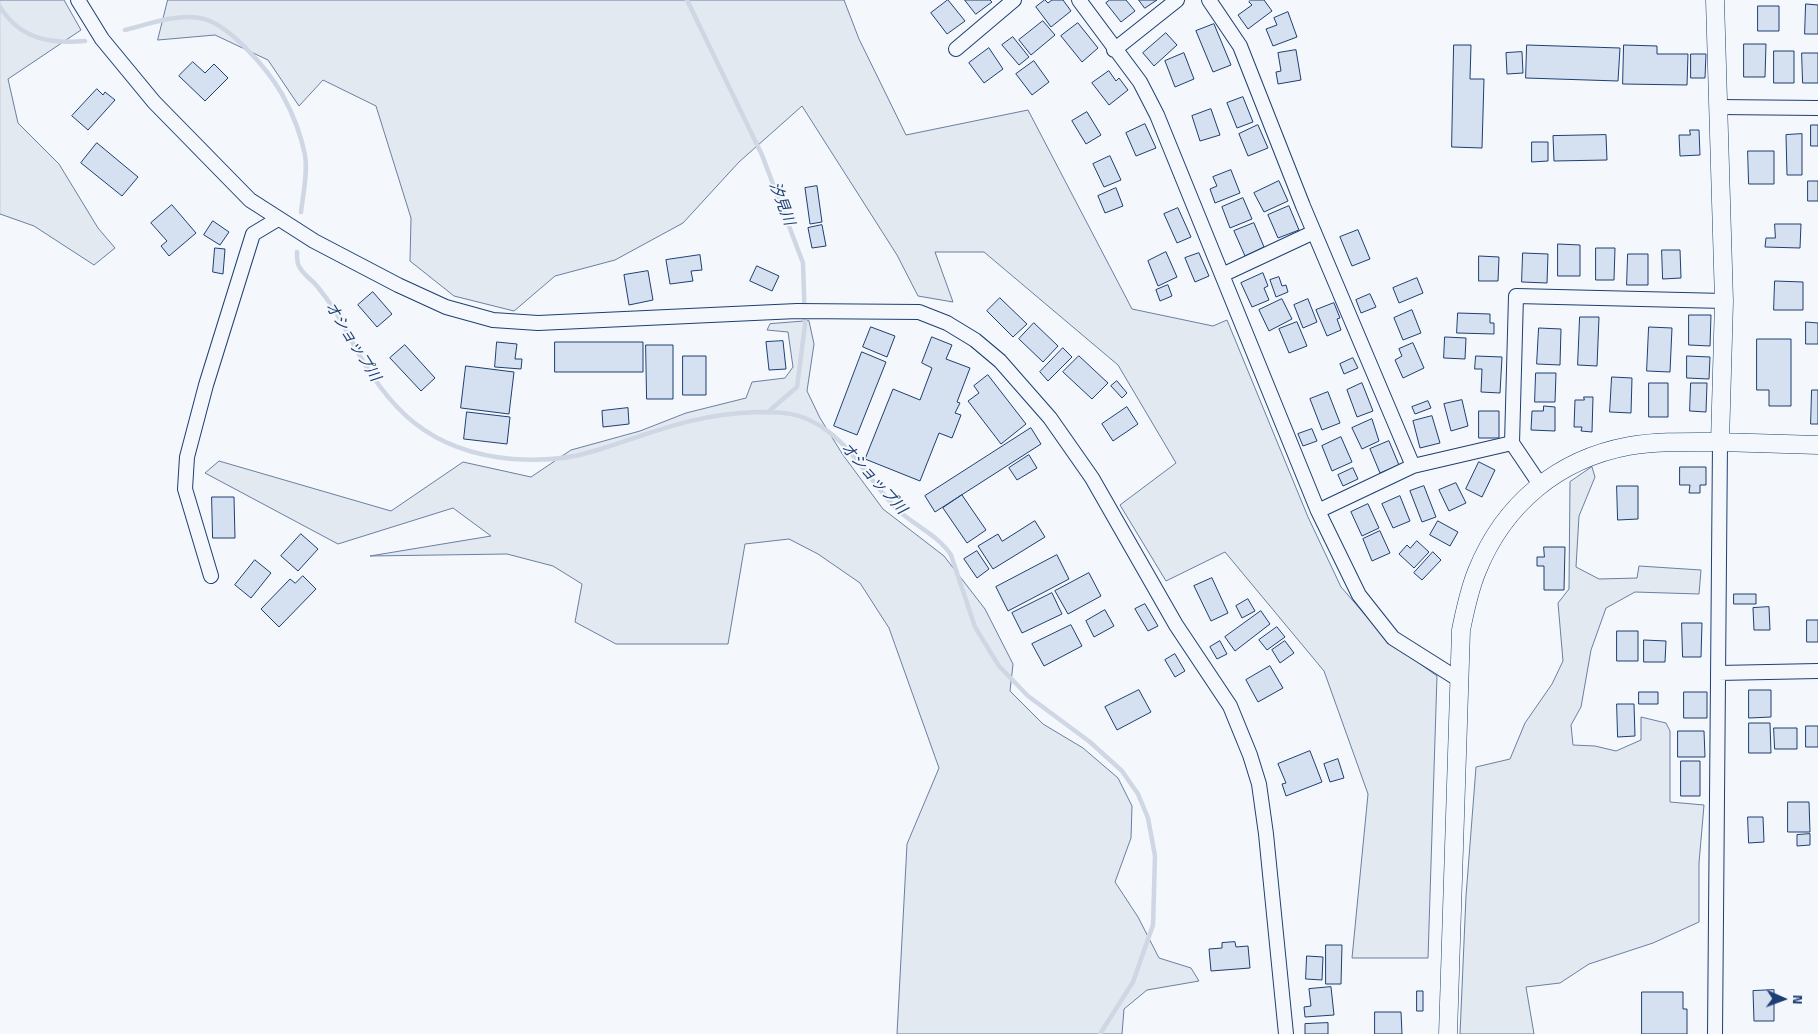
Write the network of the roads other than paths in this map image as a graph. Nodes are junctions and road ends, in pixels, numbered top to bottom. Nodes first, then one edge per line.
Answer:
1 (78, 0) edge
2 (1014, 0) edge
3 (1079, 0) edge
4 (1177, 0) edge
5 (1209, 0) edge
6 (1715, 0) edge
7 (956, 49) dead end
8 (1114, 50) junction
9 (1719, 107) junction
10 (1818, 108) edge
11 (278, 219) junction
12 (1314, 232) junction
13 (1222, 275) junction
14 (1724, 300) junction
15 (1720, 442) junction
16 (1512, 443) junction
17 (1818, 445) edge
18 (1413, 466) junction
19 (1541, 486) junction
20 (1318, 511) junction
21 (211, 576) dead end
22 (1818, 671) edge
23 (1718, 673) junction
24 (1458, 679) junction
25 (1286, 1034) edge
26 (1448, 1034) edge
27 (1715, 1034) edge

1 - 11 street
2 - 7 street
3 - 8 street
4 - 8 street
5 - 12 street
6 - 9 street
8 - 13 street
9 - 10 street
9 - 14 street
11 - 21 street
11 - 25 street
12 - 13 street
12 - 18 street
13 - 20 street
14 - 15 street
14 - 16 street
15 - 17 street
15 - 19 street
15 - 23 street
16 - 18 street
16 - 19 street
18 - 20 street
19 - 24 street
20 - 24 street
22 - 23 street
23 - 27 street
24 - 26 street

